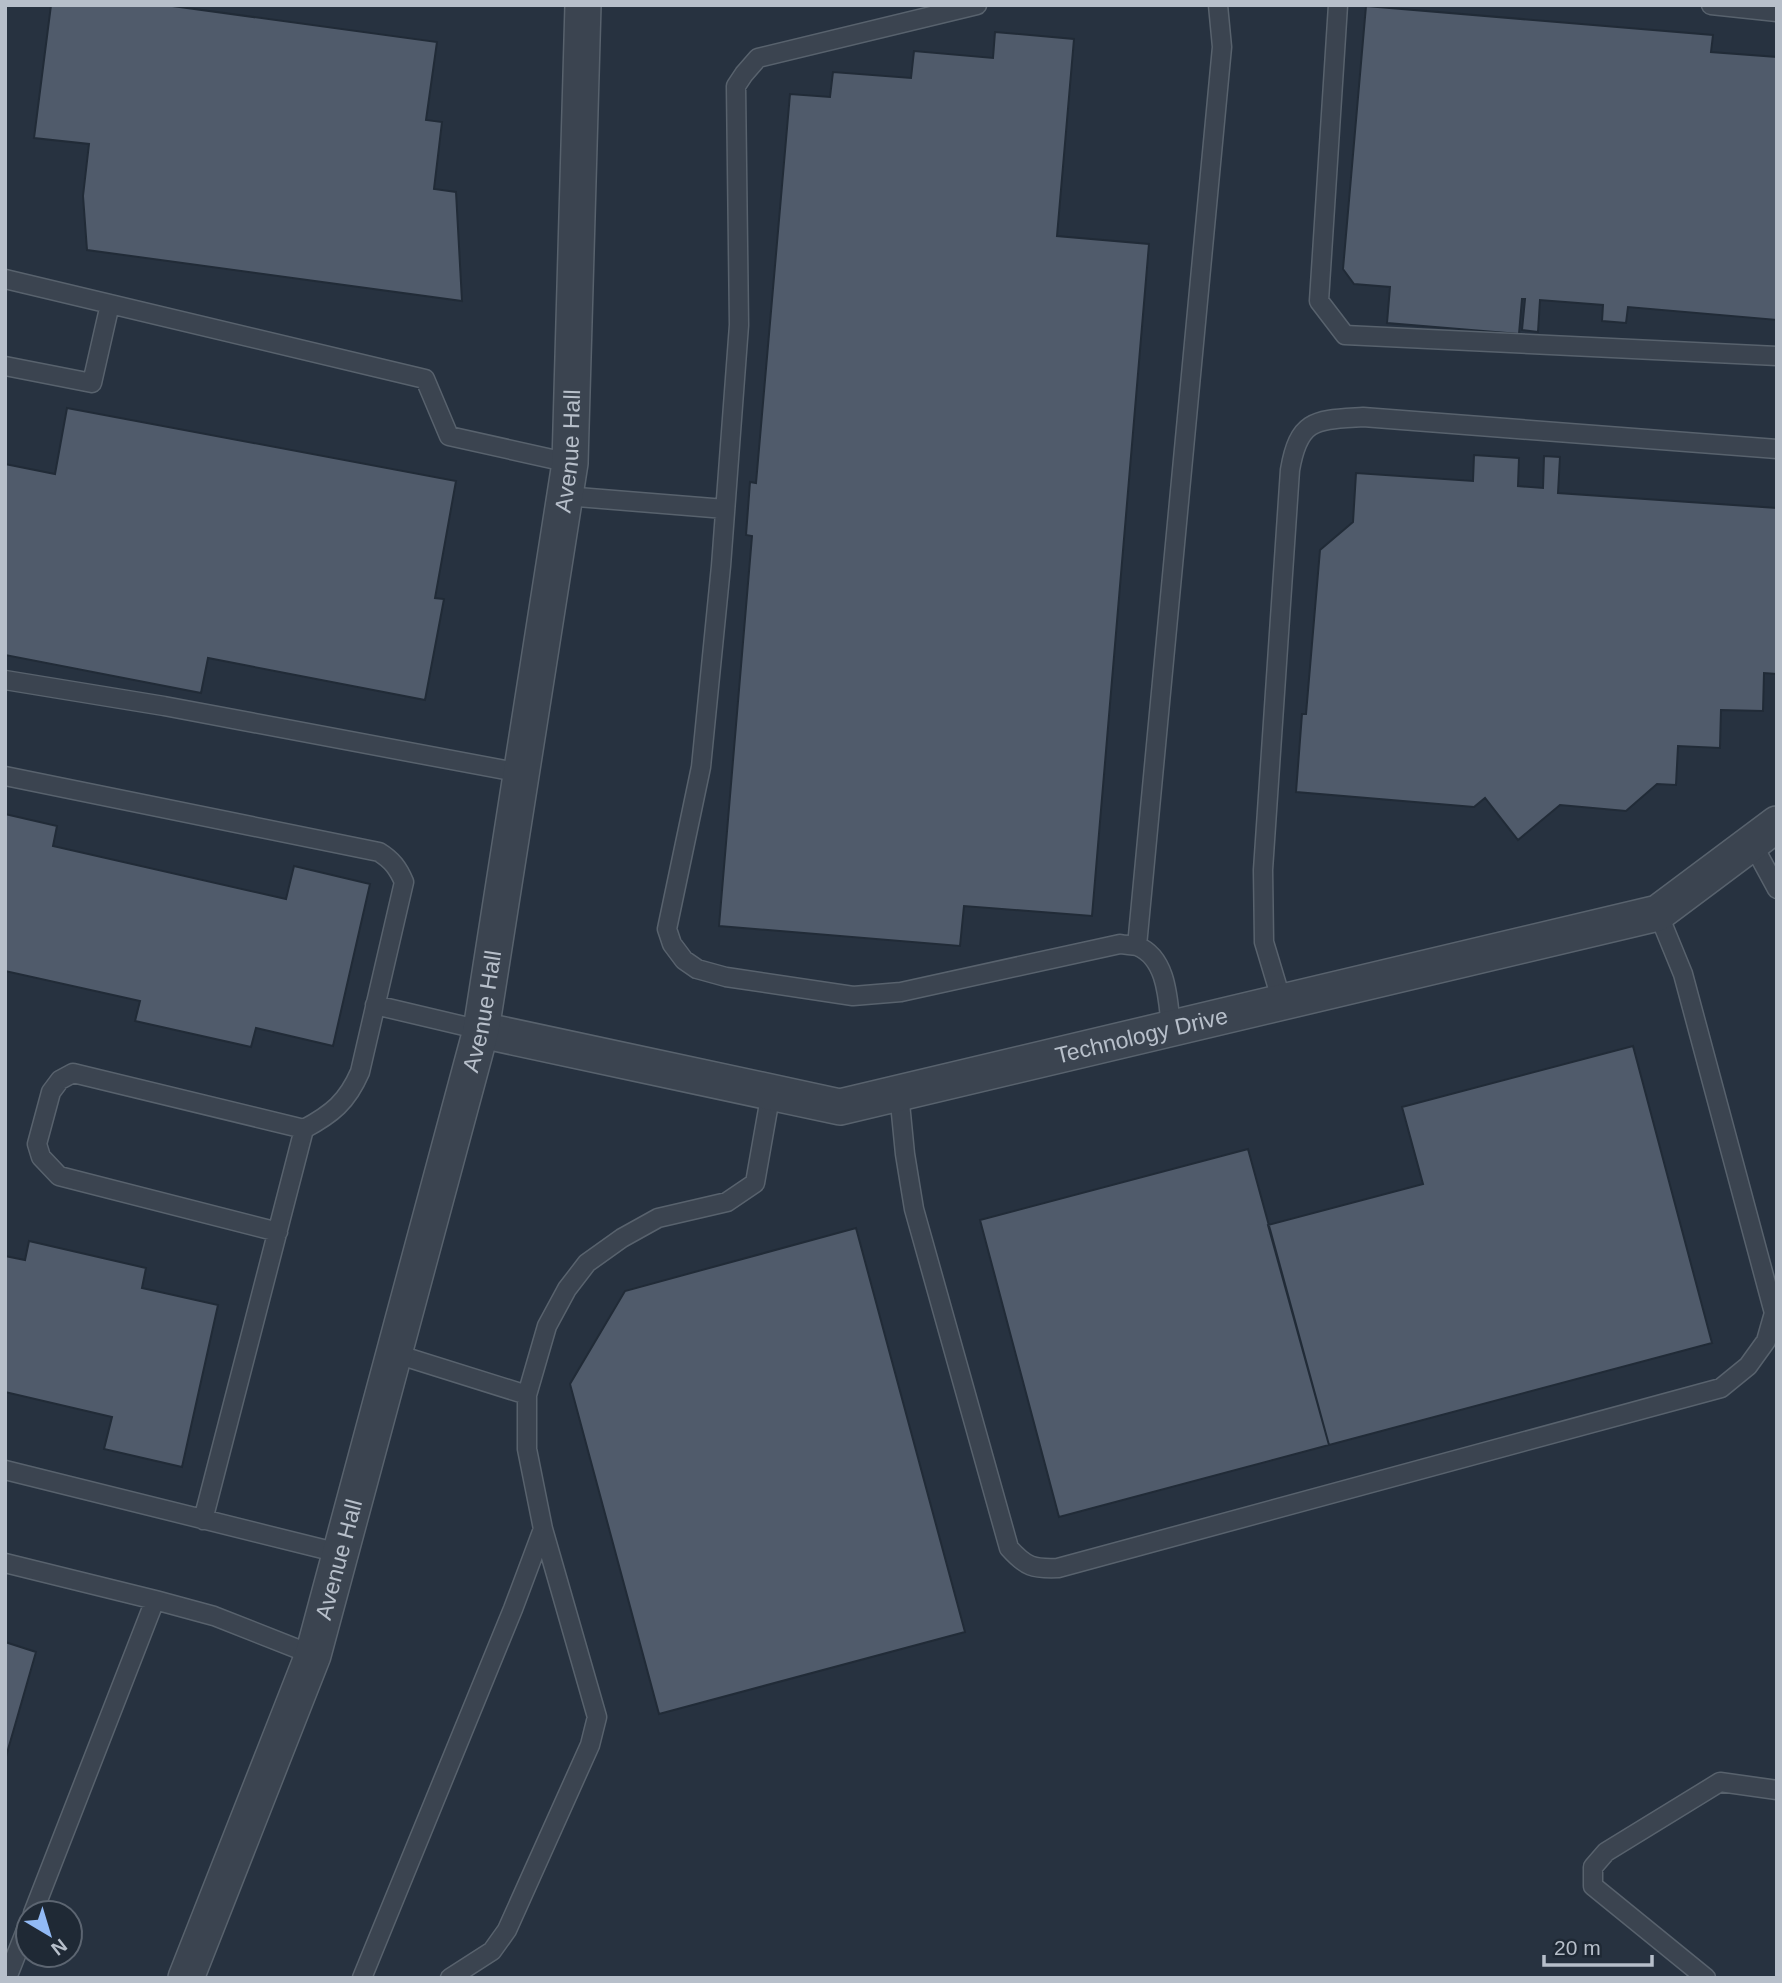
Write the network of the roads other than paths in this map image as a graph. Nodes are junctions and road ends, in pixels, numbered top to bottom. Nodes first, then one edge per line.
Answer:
1 (583, 5) edge
2 (977, 5) edge
3 (1218, 5) edge
4 (1338, 5) edge
5 (1711, 5) edge
6 (1777, 12) edge
7 (5, 279) edge
8 (110, 304) junction
9 (1777, 356) edge
10 (5, 366) edge
11 (1777, 449) edge
12 (567, 479) junction
13 (725, 509) junction
14 (5, 680) edge
15 (521, 773) junction
16 (5, 776) edge
17 (1764, 834) edge
18 (1777, 888) edge
19 (1658, 913) junction
20 (1137, 946) junction
21 (1282, 1002) junction
22 (375, 1005) junction
23 (1171, 1028) junction
24 (481, 1030) junction
25 (771, 1093) junction
26 (899, 1093) junction
27 (304, 1129) junction
28 (278, 1232) junction
29 (393, 1353) junction
30 (527, 1395) junction
31 (5, 1471) edge
32 (203, 1520) junction
33 (543, 1529) junction
34 (339, 1553) junction
35 (5, 1563) edge
36 (155, 1600) junction
37 (313, 1655) junction
38 (1777, 1790) edge
39 (38, 1899) edge
40 (186, 1978) edge
41 (362, 1978) edge
42 (450, 1978) edge
43 (1706, 1978) edge

1 - 12 street, Avenue Hall
2 - 13 lane
3 - 20 lane
4 - 9 lane
5 - 6 lane
7 - 8 lane
8 - 10 lane
8 - 12 lane
11 - 21 lane
12 - 13 lane
12 - 15 street, Avenue Hall
13 - 20 lane
14 - 15 lane
15 - 24 street, Avenue Hall
16 - 22 lane
17 - 18 lane
17 - 19 street, Technology Drive
19 - 21 street, Technology Drive
19 - 26 lane
20 - 23 lane
21 - 23 street, Technology Drive
22 - 24 lane
22 - 27 lane
23 - 26 street, Technology Drive
24 - 25 street, Technology Drive
24 - 29 street, Avenue Hall
25 - 26 street, Technology Drive
25 - 30 lane
27 - 28 lane
27 - 28 lane
28 - 32 lane
29 - 30 lane
29 - 34 street, Avenue Hall
30 - 33 lane
31 - 32 lane
32 - 34 lane
33 - 41 lane
33 - 42 lane
34 - 37 street, Avenue Hall
35 - 36 lane
36 - 37 lane
36 - 39 lane
37 - 40 street, Avenue Hall
38 - 43 lane

